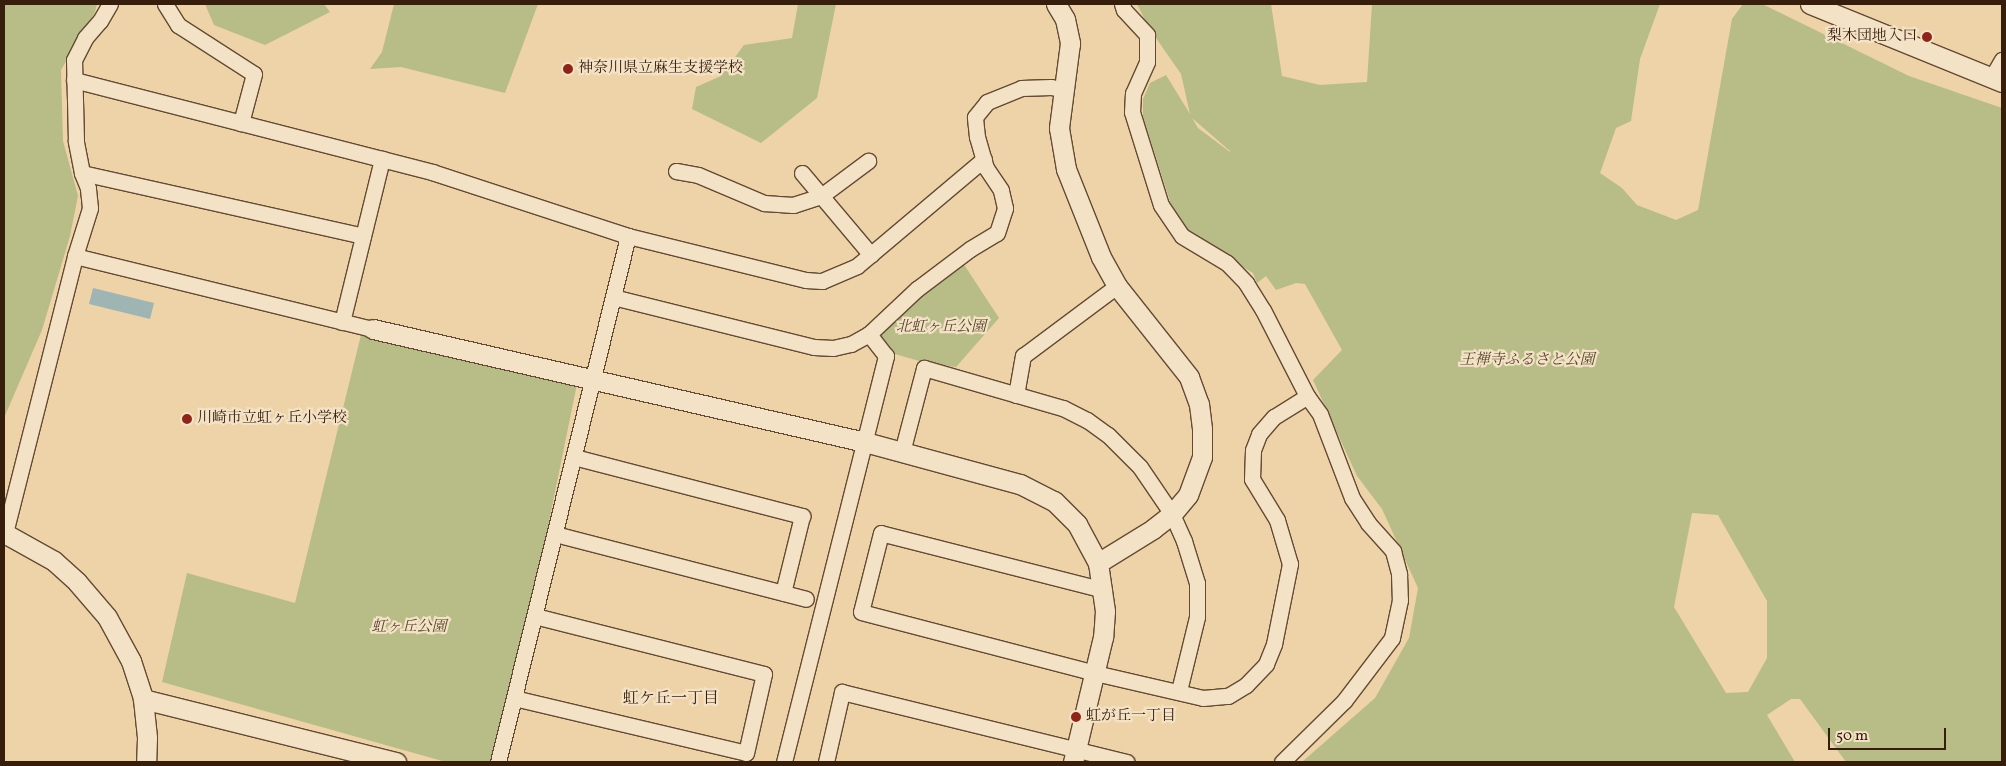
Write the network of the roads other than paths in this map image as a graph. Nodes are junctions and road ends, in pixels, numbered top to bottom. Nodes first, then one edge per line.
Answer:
1 (110, 4) edge
2 (165, 4) edge
3 (1056, 4) edge
4 (1122, 4) edge
5 (1810, 4) edge
6 (1835, 8) edge
7 (2002, 60) edge
8 (1997, 79) edge
9 (74, 80) junction
10 (1064, 90) junction
11 (241, 123) junction
12 (382, 159) junction
13 (984, 159) junction
14 (868, 161) dead end
15 (676, 172) dead end
16 (82, 173) junction
17 (802, 173) dead end
18 (821, 196) junction
19 (363, 236) junction
20 (628, 236) junction
21 (870, 255) junction
22 (75, 256) junction
23 (1117, 286) junction
24 (613, 298) junction
25 (342, 322) junction
26 (372, 328) joint
27 (869, 334) junction
28 (593, 378) junction
29 (1016, 395) junction
30 (1307, 396) junction
31 (865, 442) junction
32 (902, 452) junction
33 (574, 457) junction
34 (1172, 514) junction
35 (4, 534) edge
36 (555, 534) junction
37 (1098, 563) junction
38 (1104, 590) junction
39 (783, 593) junction
40 (806, 599) dead end
41 (535, 616) junction
42 (1095, 673) junction
43 (1179, 691) junction
44 (514, 698) junction
45 (143, 699) junction
46 (1074, 756) edge
47 (146, 762) edge
48 (396, 762) edge
49 (498, 762) edge
50 (784, 762) edge
51 (826, 762) edge
52 (1128, 762) edge
53 (1282, 762) edge

1 - 9 street
2 - 11 street
3 - 10 street
4 - 30 street
5 - 6 street
6 - 8 street
7 - 8 street
9 - 11 street
9 - 16 street
10 - 13 street
10 - 23 street
11 - 12 street
12 - 19 street
12 - 20 street
13 - 21 street
13 - 27 street
14 - 18 street
15 - 18 street
16 - 19 street
16 - 22 street
17 - 18 street
18 - 21 street
19 - 25 street
20 - 21 street
20 - 24 street
22 - 25 street
22 - 35 street
23 - 29 street
23 - 34 street
24 - 27 street
24 - 28 street
25 - 26 street
26 - 28 street
27 - 31 street
28 - 31 street
28 - 33 street
29 - 32 street
29 - 34 street
30 - 43 street
30 - 53 street
31 - 32 street
31 - 50 street
32 - 37 street
33 - 36 street
33 - 39 street
34 - 37 street
34 - 43 street
35 - 45 street
36 - 39 street
36 - 41 street
37 - 38 street
38 - 42 street
38 - 42 street
39 - 40 street
41 - 44 street
41 - 44 street
42 - 43 street
42 - 46 street
44 - 49 street
45 - 47 street
45 - 48 street
46 - 51 street
46 - 52 street

